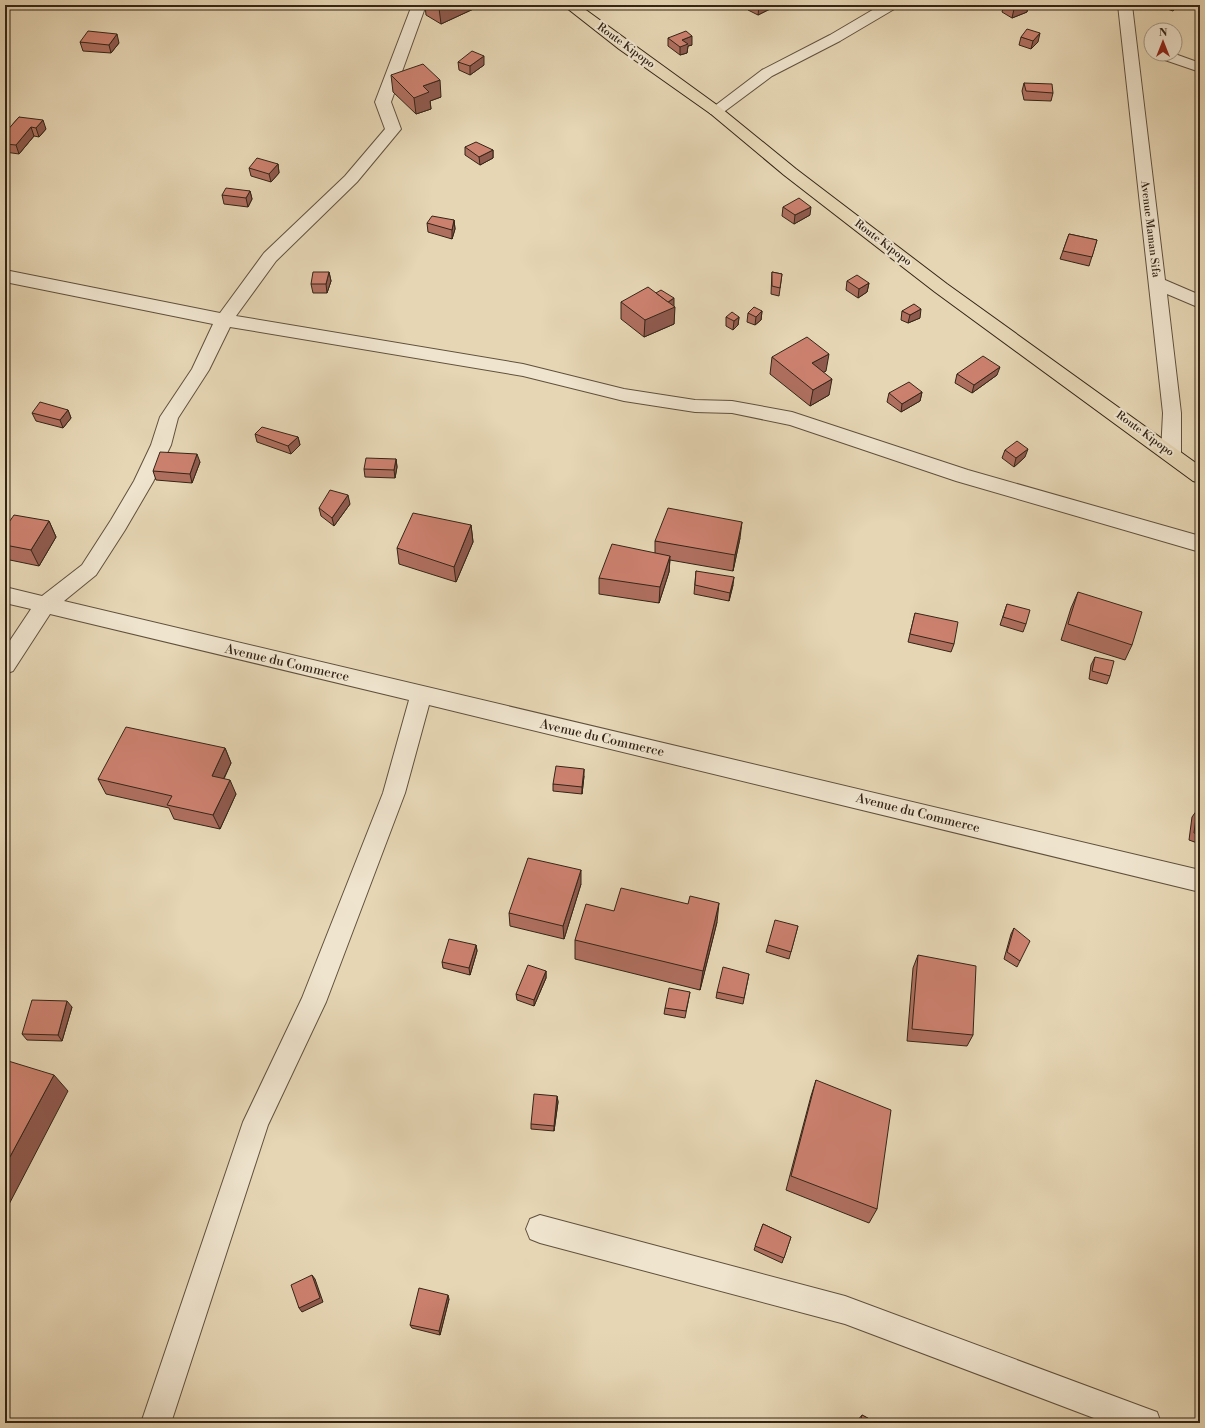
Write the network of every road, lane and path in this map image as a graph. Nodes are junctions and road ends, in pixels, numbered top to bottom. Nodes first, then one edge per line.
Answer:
1 (419, 5) edge
2 (570, 5) edge
3 (891, 5) edge
4 (1125, 5) edge
5 (1128, 42) junction
6 (1143, 47) edge
7 (1183, 62) edge
8 (1200, 68) edge
9 (716, 111) junction
10 (5, 276) edge
11 (1157, 283) junction
12 (1200, 302) edge
13 (224, 320) junction
14 (1171, 453) junction
15 (1200, 476) edge
16 (1200, 544) edge
17 (5, 594) edge
18 (45, 605) junction
19 (5, 665) edge
20 (421, 695) junction
21 (1200, 881) edge
22 (540, 1229) dead end
23 (156, 1423) edge
24 (1146, 1423) edge

1 - 13 street
2 - 9 main road, Route Kipopo
3 - 9 street
4 - 5 street, Avenue Maman Sifa
5 - 6 street
5 - 11 street, Avenue Maman Sifa
7 - 8 street
9 - 14 main road, Route Kipopo
10 - 13 street
11 - 12 street
11 - 14 street, Avenue Maman Sifa
13 - 16 street
13 - 18 street
14 - 15 main road, Route Kipopo
17 - 18 street, Avenue du Commerce
18 - 19 street
18 - 20 street, Avenue du Commerce
20 - 21 street, Avenue du Commerce
20 - 23 street
22 - 24 street

